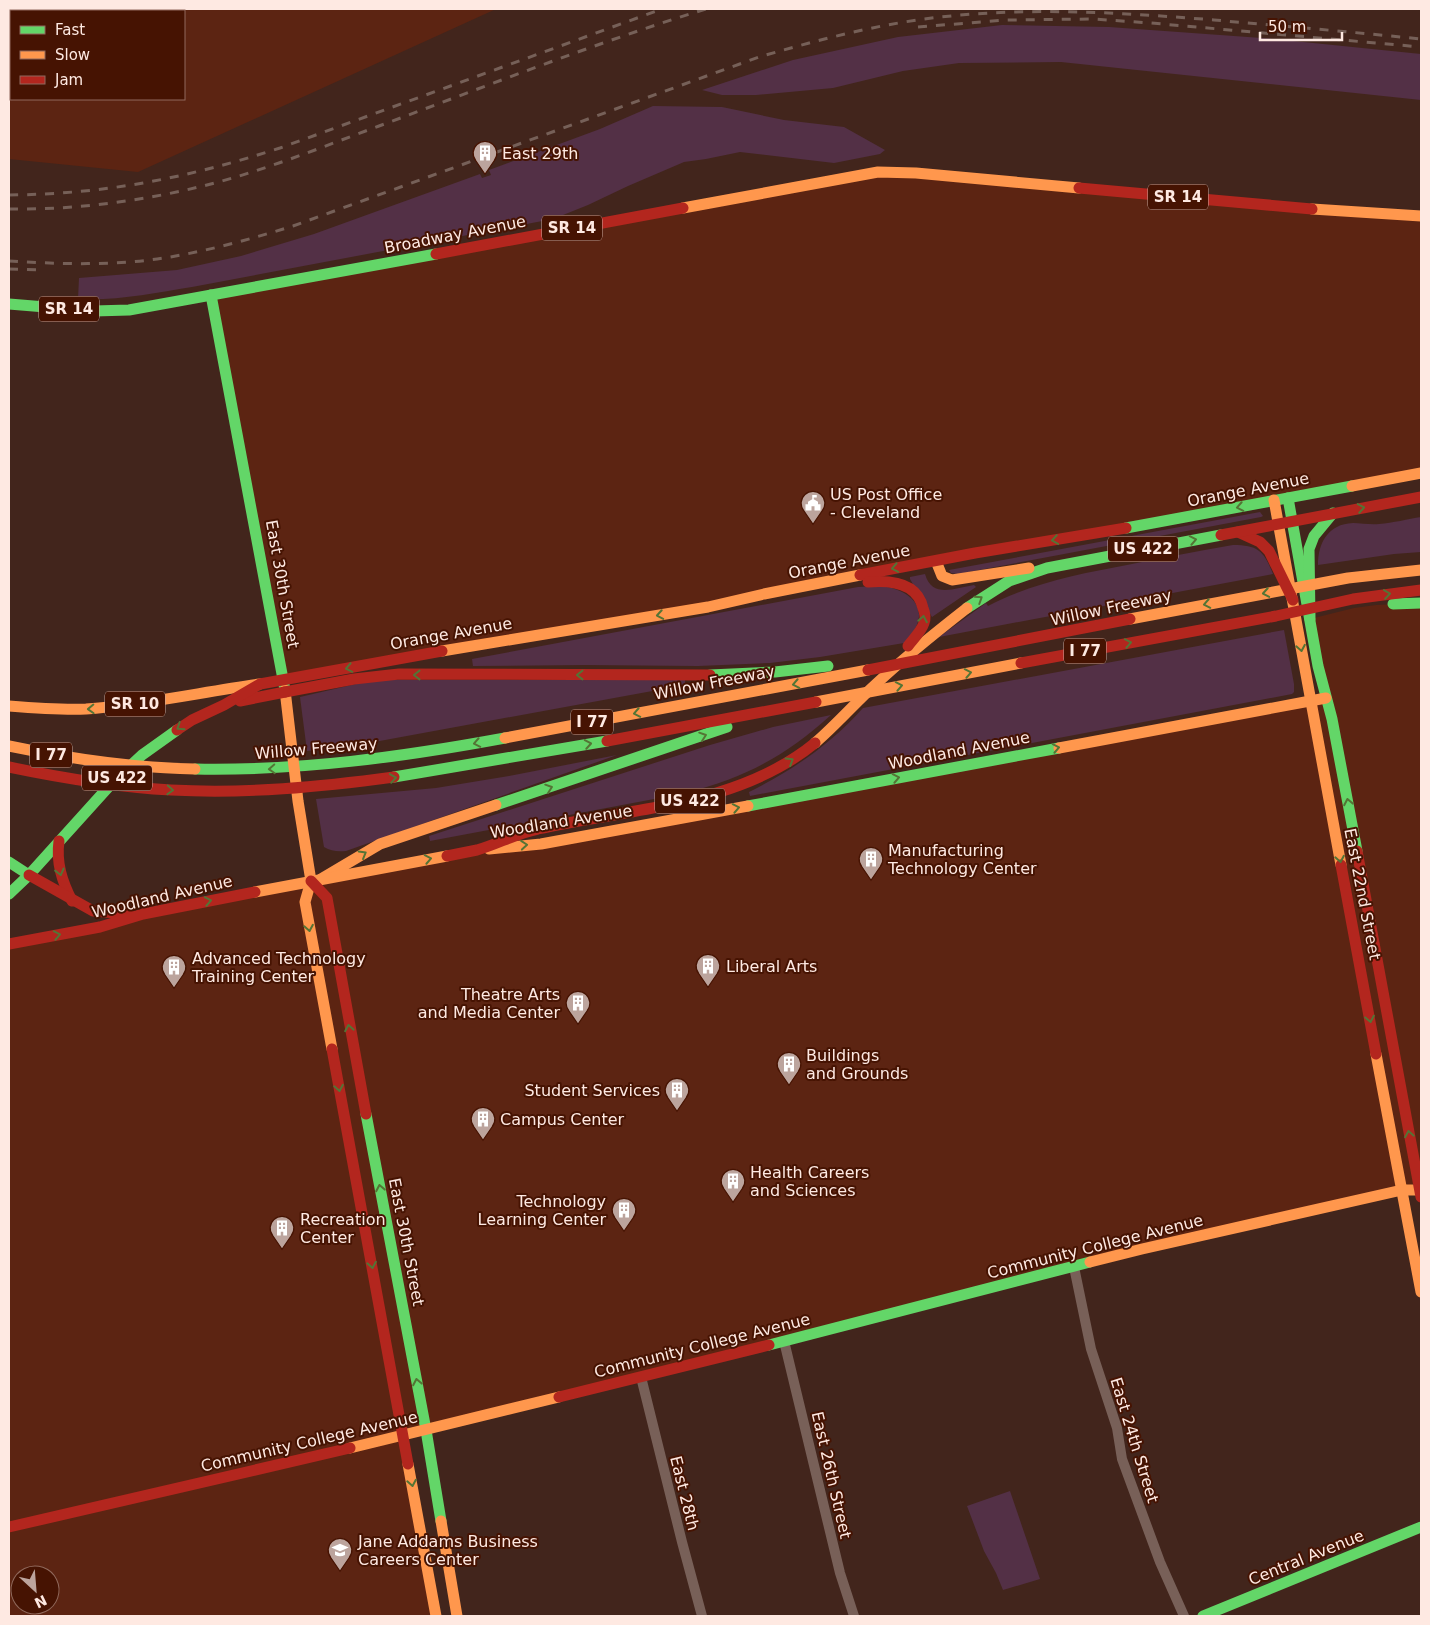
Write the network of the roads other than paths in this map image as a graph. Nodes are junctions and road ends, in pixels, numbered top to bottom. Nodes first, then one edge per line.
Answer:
1 (1421, 216) edge
2 (211, 295) junction
3 (9, 304) edge
4 (1421, 474) edge
5 (1421, 497) edge
6 (1288, 498) junction
7 (1274, 500) junction
8 (1333, 513) junction
9 (1292, 521) junction
10 (1278, 524) junction
11 (1238, 532) junction
12 (936, 560) junction
13 (1066, 564) junction
14 (1421, 570) edge
15 (1421, 590) edge
16 (1293, 600) junction
17 (1353, 603) junction
18 (1421, 603) edge
19 (708, 607) junction
20 (1169, 611) junction
21 (1310, 619) junction
22 (260, 684) junction
23 (284, 686) junction
24 (874, 686) junction
25 (1326, 698) junction
26 (1310, 701) junction
27 (224, 705) junction
28 (9, 706) edge
29 (783, 708) junction
30 (9, 746) edge
31 (9, 767) edge
32 (59, 841) junction
33 (476, 850) junction
34 (9, 862) edge
35 (29, 875) junction
36 (316, 880) junction
37 (9, 894) edge
38 (72, 900) junction
39 (144, 914) junction
40 (9, 944) edge
41 (1420, 1188) edge
42 (1402, 1190) junction
43 (1074, 1267) junction
44 (1421, 1292) edge
45 (784, 1341) junction
46 (641, 1377) junction
47 (426, 1430) junction
48 (403, 1436) junction
49 (9, 1527) edge
50 (1421, 1527) edge
51 (436, 1616) edge
52 (457, 1616) edge
53 (702, 1616) edge
54 (854, 1616) edge
55 (1184, 1616) edge
56 (1202, 1616) edge

1 - 2 main road, Broadway Avenue / SR 14
2 - 3 main road, Broadway Avenue / SR 14
2 - 23 main road, East 30th Street
4 - 6 main road, Orange Avenue / US 422
8 -> 5 main road, US 422
6 - 7 main road, Orange Avenue / US 422
6 - 9 main road, East 22nd Street
7 - 10 main road, East 22nd Street
7 -> 12 main road, Orange Avenue / US 422
8 - 9 main road, US 422
8 - 21 main road
9 - 10 main road, US 422
9 - 21 main road, East 22nd Street
10 - 11 main road, US 422
10 - 16 main road, East 22nd Street
13 -> 11 main road, US 422
11 - 16 main road
12 - 13 main road
12 -> 19 main road, Orange Avenue / US 422
24 -> 13 main road, US 422
14 -> 20 main road, Willow Freeway / I 77
17 -> 15 main road
16 -> 26 main road, East 22nd Street
17 - 18 main road
29 -> 17 main road, I 77
19 -> 23 main road, Orange Avenue / US 422
24 -> 19 main road
20 -> 23 main road
20 -> 30 main road, Willow Freeway / I 77
21 - 25 main road, East 22nd Street
22 - 23 main road, US 422
22 - 27 main road, US 422
22 -> 28 main road, SR 10
23 - 27 main road
23 - 36 main road, East 30th Street
33 -> 24 main road, US 422
25 - 26 main road, Woodland Avenue
41 -> 25 main road, East 22nd Street
33 -> 26 main road, Woodland Avenue
26 -> 42 main road, East 22nd Street
27 -> 32 main road, US 422
31 -> 29 main road, I 77
36 -> 29 main road
32 - 35 main road, US 422
32 -> 38 main road
36 -> 33 main road, Woodland Avenue / US 422
34 - 35 main road
35 - 37 main road, US 422
35 - 38 main road
39 -> 36 main road, Woodland Avenue / US 422
47 -> 36 main road, East 30th Street
36 -> 48 main road, East 30th Street
38 - 39 main road
40 -> 39 main road, Woodland Avenue / US 422
41 - 42 main road, Community College Avenue
42 - 43 main road, Community College Avenue
42 - 44 main road, East 22nd Street
43 - 45 main road, Community College Avenue
43 - 55 street, East 24th Street
45 - 46 main road, Community College Avenue
45 - 54 street, East 26th Street
46 - 47 main road, Community College Avenue
46 - 53 street, East 28th
47 - 48 main road, Community College Avenue
47 - 52 main road, East 30th Street
48 - 49 main road, Community College Avenue
48 -> 51 main road, East 30th Street
50 - 56 main road, Central Avenue

